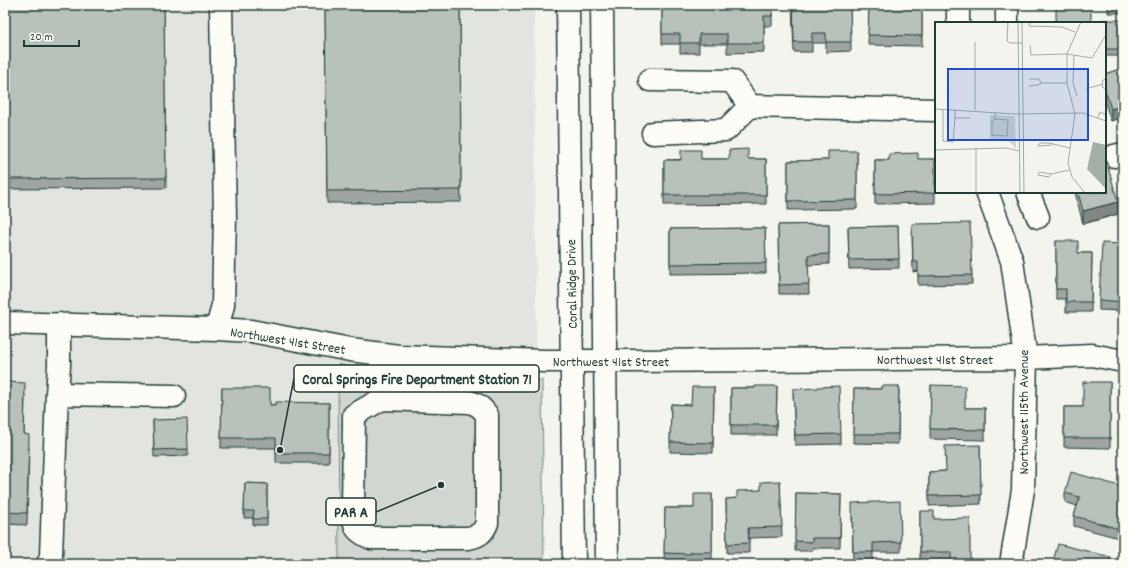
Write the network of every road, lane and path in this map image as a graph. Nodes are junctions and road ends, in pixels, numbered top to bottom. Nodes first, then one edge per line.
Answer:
1 (221, 5) edge
2 (568, 5) edge
3 (602, 5) edge
4 (958, 5) edge
5 (1007, 5) edge
6 (958, 22) edge
7 (1007, 22) edge
8 (650, 80) dead end
9 (750, 106) junction
10 (935, 110) edge
11 (653, 132) dead end
12 (987, 193) edge
13 (1028, 193) edge
14 (1038, 217) dead end
15 (5, 322) edge
16 (59, 324) junction
17 (217, 329) junction
18 (381, 354) junction
19 (1026, 358) junction
20 (572, 361) junction
21 (605, 361) junction
22 (1123, 361) edge
23 (57, 394) junction
24 (174, 396) dead end
25 (382, 399) junction
26 (48, 564) edge
27 (574, 564) edge
28 (607, 564) edge
29 (1011, 564) edge

1 - 17 street
2 - 20 street, Coral Ridge Drive
3 - 21 street
4 - 6 street
5 - 7 street
8 - 9 street
9 - 10 street
9 - 11 street
12 - 19 street, Northwest 115th Avenue
13 - 14 street
15 - 16 street, Northwest 41st Street
16 - 17 street, Northwest 41st Street
16 - 23 street
17 - 18 street, Northwest 41st Street
18 - 20 street, Northwest 41st Street
18 - 25 street
19 - 21 street, Northwest 41st Street
19 - 22 street, Northwest 41st Street
19 - 29 street, Northwest 115th Avenue
20 - 21 street, Northwest 41st Street
20 - 27 street, Coral Ridge Drive
21 - 28 street
23 - 24 street
23 - 26 street
25 - 25 street

